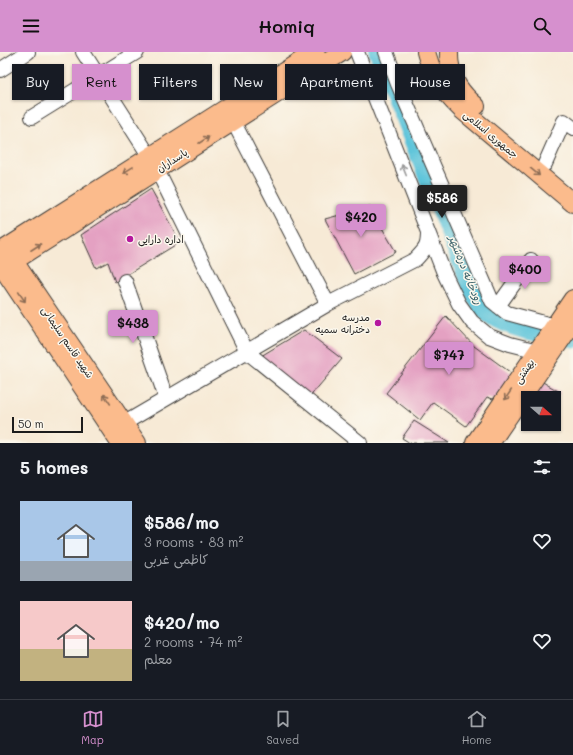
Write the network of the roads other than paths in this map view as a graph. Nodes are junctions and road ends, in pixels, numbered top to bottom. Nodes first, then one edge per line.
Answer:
1 (28, 52) edge
2 (83, 52) edge
3 (137, 52) edge
4 (315, 52) edge
5 (342, 52) edge
6 (357, 52) edge
7 (386, 52) edge
8 (420, 52) edge
9 (449, 52) edge
10 (428, 60) edge
11 (90, 64) edge
12 (118, 64) edge
13 (0, 70) edge
14 (72, 92) edge
15 (113, 100) edge
16 (32, 117) dead end
17 (233, 121) junction
18 (573, 128) edge
19 (153, 163) junction
20 (545, 164) junction
21 (573, 188) edge
22 (573, 203) edge
23 (428, 232) junction
24 (4, 256) edge
25 (416, 259) junction
26 (530, 260) dead end
27 (444, 273) junction
28 (125, 281) dead end
29 (573, 299) edge
30 (328, 304) junction
31 (498, 306) junction
32 (566, 323) edge
33 (247, 352) junction
34 (543, 355) junction
35 (166, 398) junction
36 (123, 424) junction
37 (355, 441) edge
38 (120, 443) edge
39 (137, 443) edge
40 (475, 443) edge
41 (490, 443) edge

1 - 13 street
2 - 11 street
3 - 12 street
4 - 19 main road, پاسداران
5 - 17 main road, پاسداران
23 -> 6 street
7 - 31 street
8 - 10 main road, جمهوری اسلامی
9 - 20 main road, جمهوری اسلامی
10 -> 22 main road, جمهوری اسلامی
14 - 16 street
15 - 19 street
19 -> 17 main road, پاسداران
17 - 30 street
18 - 20 street
19 - 24 main road, پاسداران
19 - 33 street
20 - 21 main road, جمهوری اسلامی
23 - 25 street
23 - 27 street
36 -> 24 main road, شهید قاسم سلیمانی
24 -> 38 main road, شهید قاسم سلیمانی
25 - 27 street
25 - 30 street
26 - 31 street
27 - 34 street
28 - 35 street
29 - 32 main road, بهشتی
30 - 33 street
31 - 32 street
32 - 34 main road, بهشتی
33 - 35 street
33 - 37 street
34 -> 40 main road, بهشتی
34 - 41 main road, بهشتی
35 - 36 street
36 - 39 main road, شهید قاسم سلیمانی

